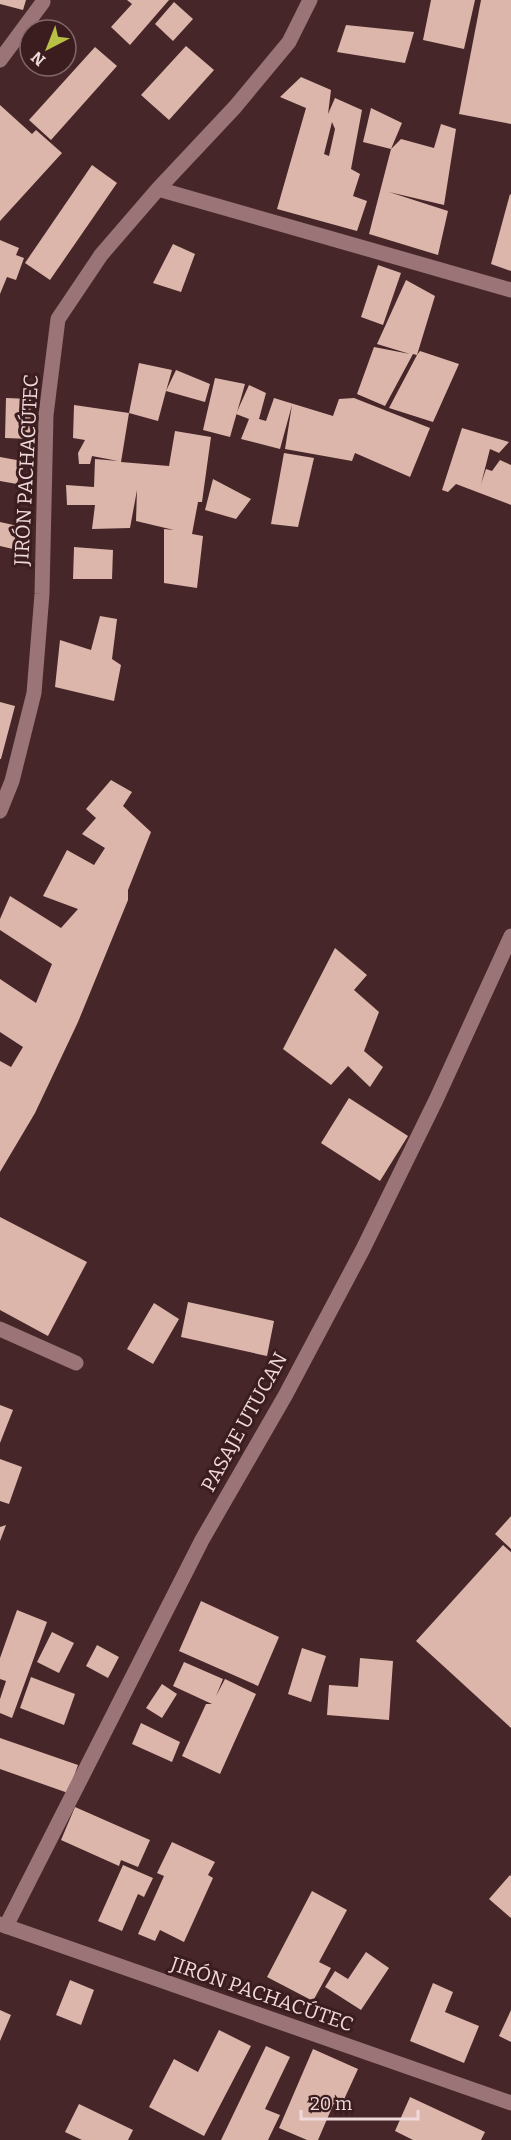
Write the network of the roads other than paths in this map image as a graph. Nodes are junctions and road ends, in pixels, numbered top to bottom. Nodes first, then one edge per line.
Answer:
1 (310, 0) edge
2 (43, 2) dead end
3 (0, 60) edge
4 (158, 189) junction
5 (511, 290) edge
6 (3, 795) edge
7 (0, 811) edge
8 (511, 936) edge
9 (0, 1329) edge
10 (76, 1363) dead end
11 (3, 1925) edge
12 (511, 2103) edge

1 - 4 street, JIRÓN PACHACÚTEC
2 - 3 street
4 - 5 street
4 - 6 street, JIRÓN PACHACÚTEC
6 - 7 street, JIRÓN PACHACÚTEC
8 - 11 street, PASAJE UTUCAN
9 - 10 street
11 - 12 street, JIRÓN PACHACÚTEC

